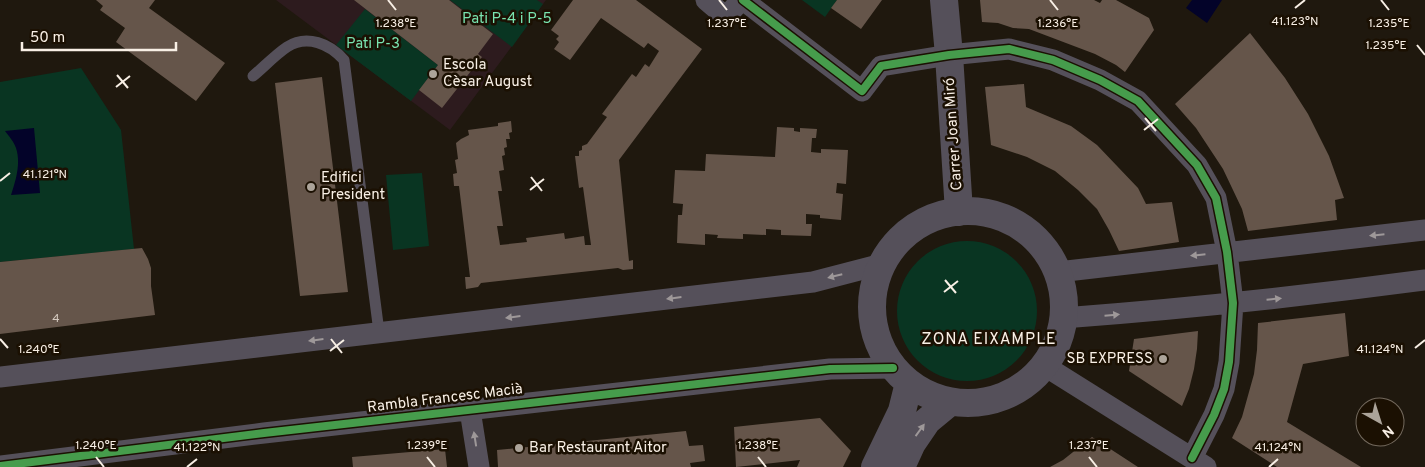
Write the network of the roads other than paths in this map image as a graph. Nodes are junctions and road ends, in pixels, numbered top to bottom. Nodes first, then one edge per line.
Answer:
1 (706, 0) edge
2 (742, 0) edge
3 (944, 0) edge
4 (949, 56) junction
5 (253, 76) dead end
6 (959, 212) junction
7 (1425, 230) edge
8 (1228, 252) junction
9 (882, 264) junction
10 (1058, 272) junction
11 (1425, 280) edge
12 (1233, 303) junction
13 (1063, 318) junction
14 (378, 332) junction
15 (1045, 366) junction
16 (901, 375) junction
17 (0, 378) edge
18 (950, 402) junction
19 (470, 410) junction
20 (117, 460) edge
21 (1199, 463) edge
22 (0, 466) edge
23 (479, 467) edge
24 (875, 467) edge
25 (901, 467) edge

1 - 2 street, Carrer Joan Miró
2 - 4 street, Carrer Joan Miró
3 - 4 street, Carrer Joan Miró
4 - 6 street, Carrer Joan Miró
4 - 8 street
5 - 14 lane
6 - 9 street
6 - 10 street
7 -> 8 street
8 -> 10 street
8 - 12 street
9 -> 14 street
9 - 16 street
10 - 13 street
12 -> 11 street
13 -> 12 street
12 - 21 street
13 - 15 street
14 -> 17 street
15 - 18 street
15 - 21 street
16 - 18 street
16 - 19 street, Rambla Francesc Macià
16 - 24 street
25 -> 18 street
19 - 20 street, Rambla Francesc Macià
23 -> 19 street
20 - 22 street, Rambla Francesc Macià

